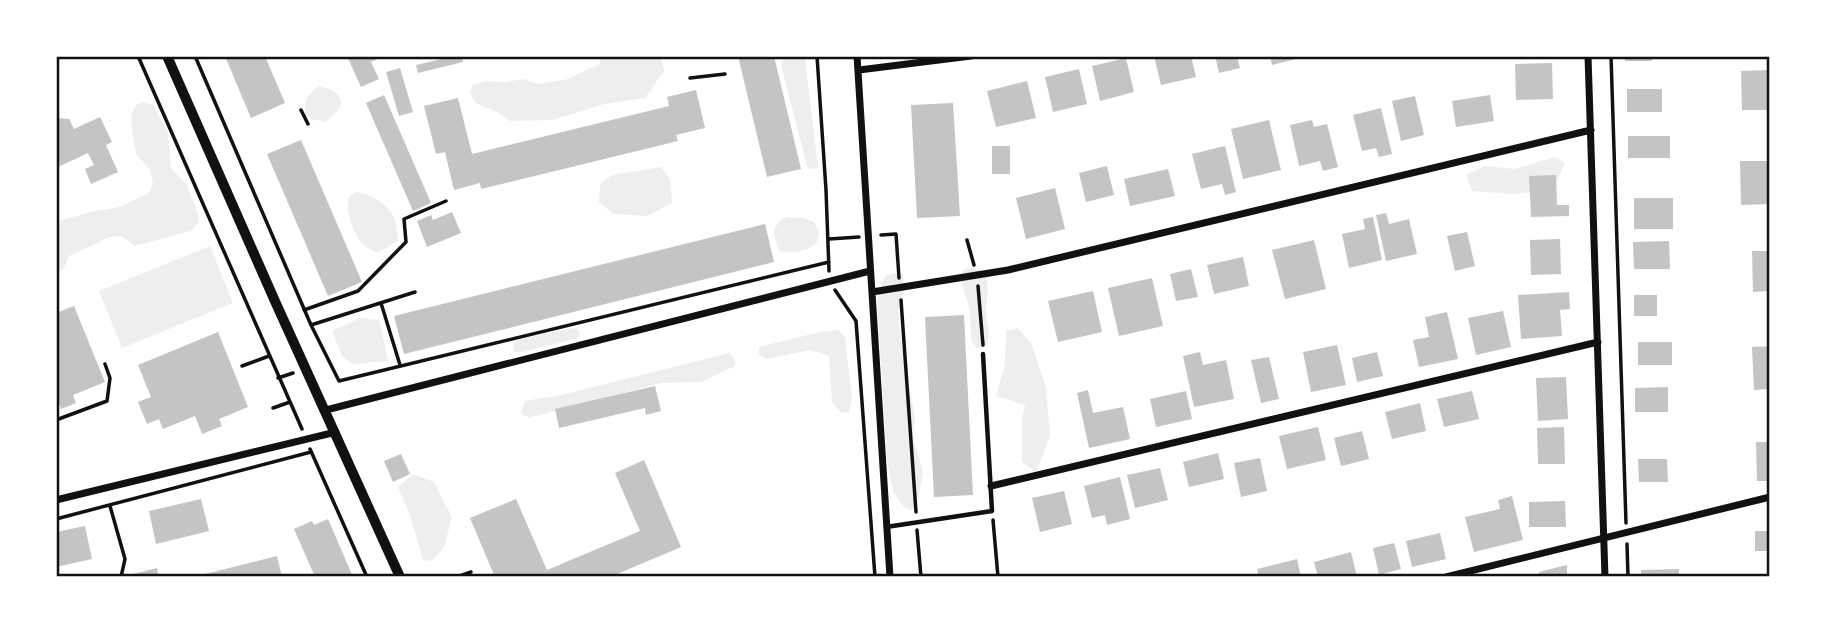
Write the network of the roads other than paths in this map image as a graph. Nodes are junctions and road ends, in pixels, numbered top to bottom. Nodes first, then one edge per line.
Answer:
1 (167, 56) edge
2 (858, 56) edge
3 (971, 56) edge
4 (1588, 56) edge
5 (859, 69) junction
6 (1591, 130) junction
7 (870, 271) junction
8 (872, 292) junction
9 (1598, 342) junction
10 (983, 354) road end
11 (326, 410) junction
12 (336, 432) junction
13 (991, 486) junction
14 (1770, 497) edge
15 (56, 500) edge
16 (886, 527) junction
17 (1604, 538) junction
18 (400, 577) edge
19 (890, 577) edge
20 (1446, 577) edge
21 (1605, 577) edge

1 - 11 street
2 - 5 street
3 - 5 street
4 - 6 street
5 - 7 street
6 - 8 street
6 - 9 street
7 - 8 street
7 - 11 street
8 - 16 street
9 - 13 street
9 - 17 street
10 - 13 lane
11 - 12 street
12 - 15 street
12 - 18 street
13 - 16 lane
14 - 17 street
16 - 19 street
17 - 20 street
17 - 21 street

